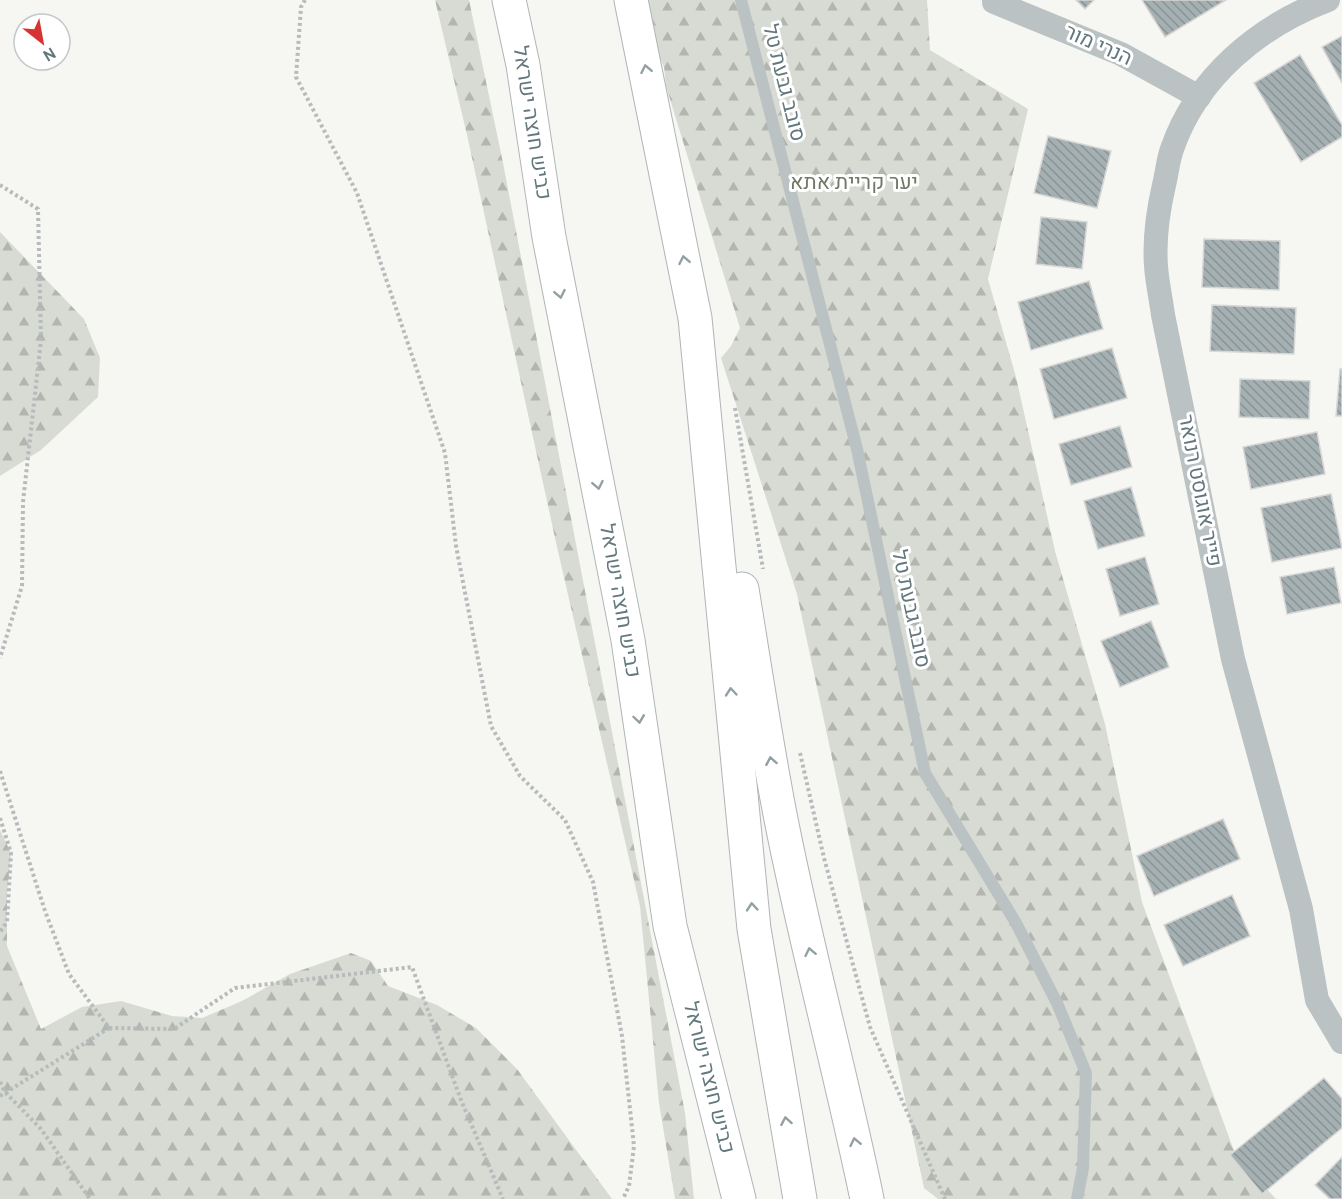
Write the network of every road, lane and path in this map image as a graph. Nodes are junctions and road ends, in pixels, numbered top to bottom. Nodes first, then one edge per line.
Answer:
1 (305, 0) edge
2 (509, 0) edge
3 (631, 0) edge
4 (741, 0) edge
5 (994, 0) edge
6 (1328, 0) edge
7 (1199, 97) junction
8 (0, 185) edge
9 (696, 318) junction
10 (734, 406) dead end
11 (765, 579) dead end
12 (0, 658) edge
13 (798, 742) dead end
14 (0, 771) edge
15 (0, 818) edge
16 (670, 926) junction
17 (0, 932) edge
18 (109, 1028) junction
19 (1342, 1042) edge
20 (0, 1082) edge
21 (5, 1092) junction
22 (0, 1096) edge
23 (90, 1199) edge
24 (503, 1199) edge
25 (623, 1199) edge
26 (715, 1199) edge
27 (739, 1199) edge
28 (800, 1199) edge
29 (867, 1199) edge
30 (945, 1199) edge
31 (1077, 1199) edge

1 - 25 path
2 -> 16 highway, כביש חוצה ישראל
9 -> 3 highway
4 - 31 lane, סובב גבעת טל
5 - 7 street, הנרי מור
6 - 7 street, פייר אוגוסט רנואר
7 - 19 street, פייר אוגוסט רנואר
8 - 12 path
28 -> 9 highway
29 -> 9 highway
10 - 11 path
13 - 30 path
14 - 18 path
15 - 17 path
16 - 26 highway
16 - 27 highway, כביש חוצה ישראל
18 - 21 path
18 - 24 path
20 - 21 path
21 - 22 path
21 - 23 path

